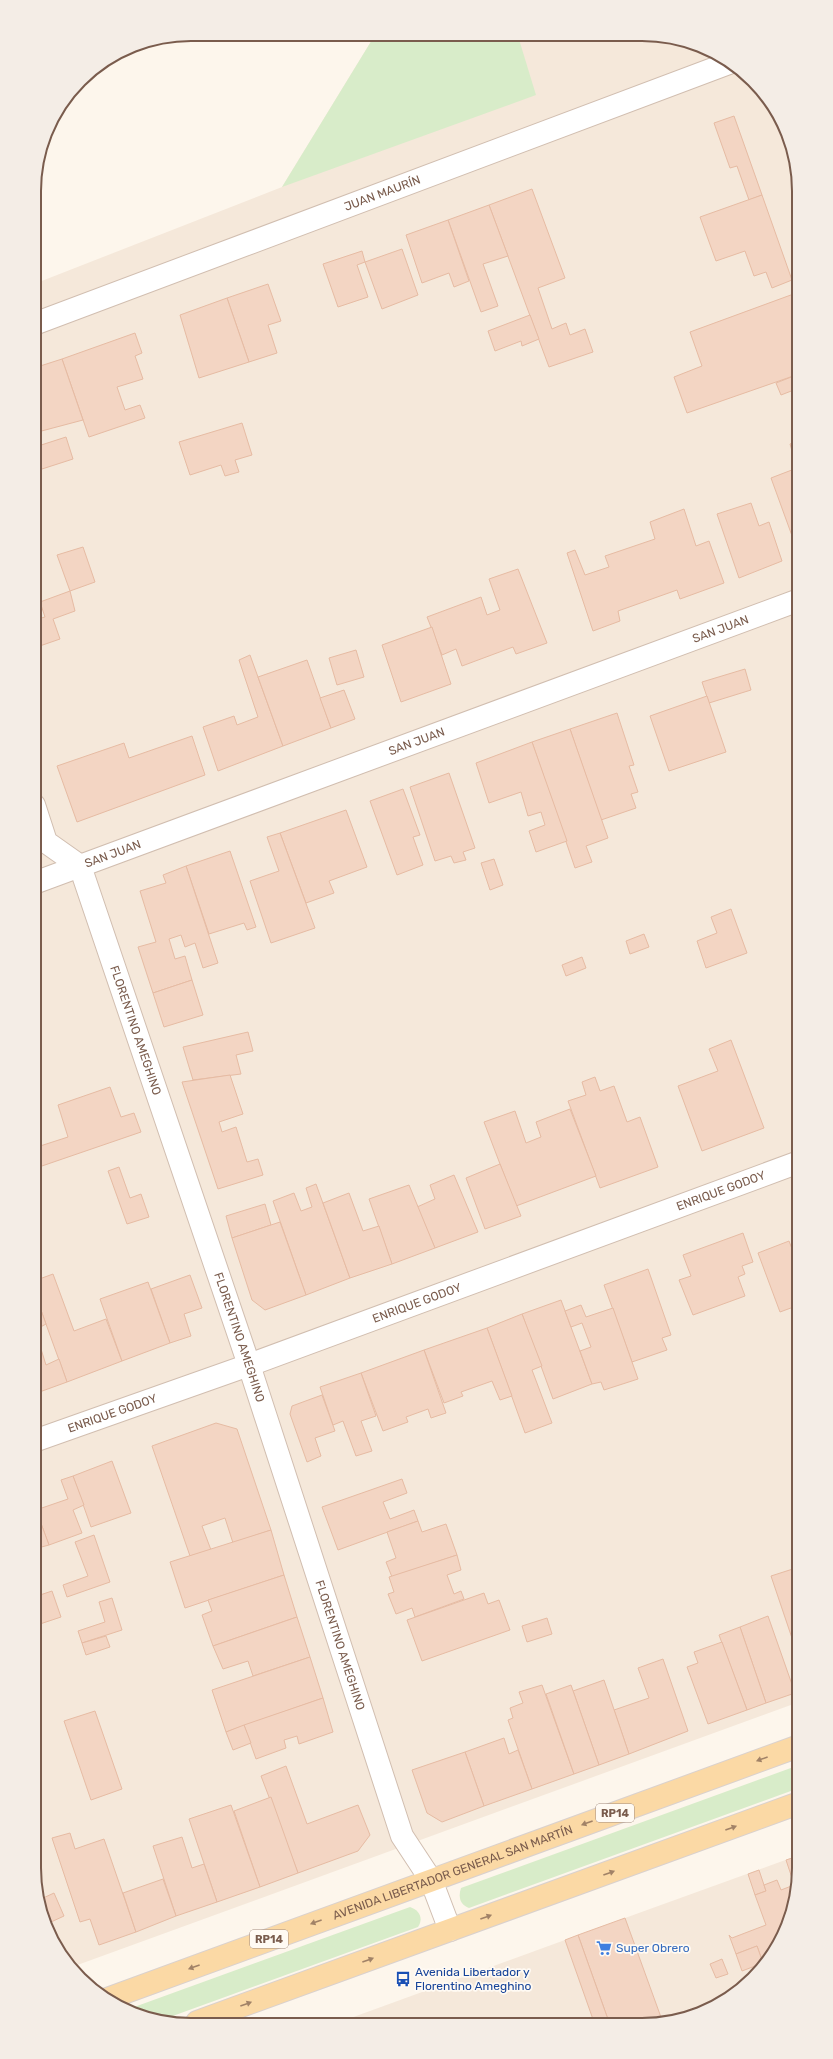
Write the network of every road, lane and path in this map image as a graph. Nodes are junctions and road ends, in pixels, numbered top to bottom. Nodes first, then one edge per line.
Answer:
1 (724, 65) edge
2 (41, 321) edge
3 (792, 603) edge
4 (41, 827) edge
5 (80, 866) junction
6 (41, 880) edge
7 (792, 1165) edge
8 (249, 1365) junction
9 (41, 1439) edge
10 (792, 1749) edge
11 (792, 1806) edge
12 (431, 1880) junction
13 (450, 1930) junction
14 (114, 1997) edge
15 (207, 2018) edge

1 - 2 street, JUAN MAURÍN
3 - 5 street, SAN JUAN
4 - 5 street
5 - 6 street, SAN JUAN
5 - 8 street, FLORENTINO AMEGHINO
7 - 8 street, ENRIQUE GODOY
8 - 9 street, ENRIQUE GODOY
8 - 12 street, FLORENTINO AMEGHINO
10 -> 12 main road, AVENIDA LIBERTADOR GENERAL SAN MARTÍN / RP14
13 -> 11 main road
12 - 13 street, FLORENTINO AMEGHINO
12 -> 14 main road, AVENIDA LIBERTADOR GENERAL SAN MARTÍN / RP14
15 -> 13 main road

